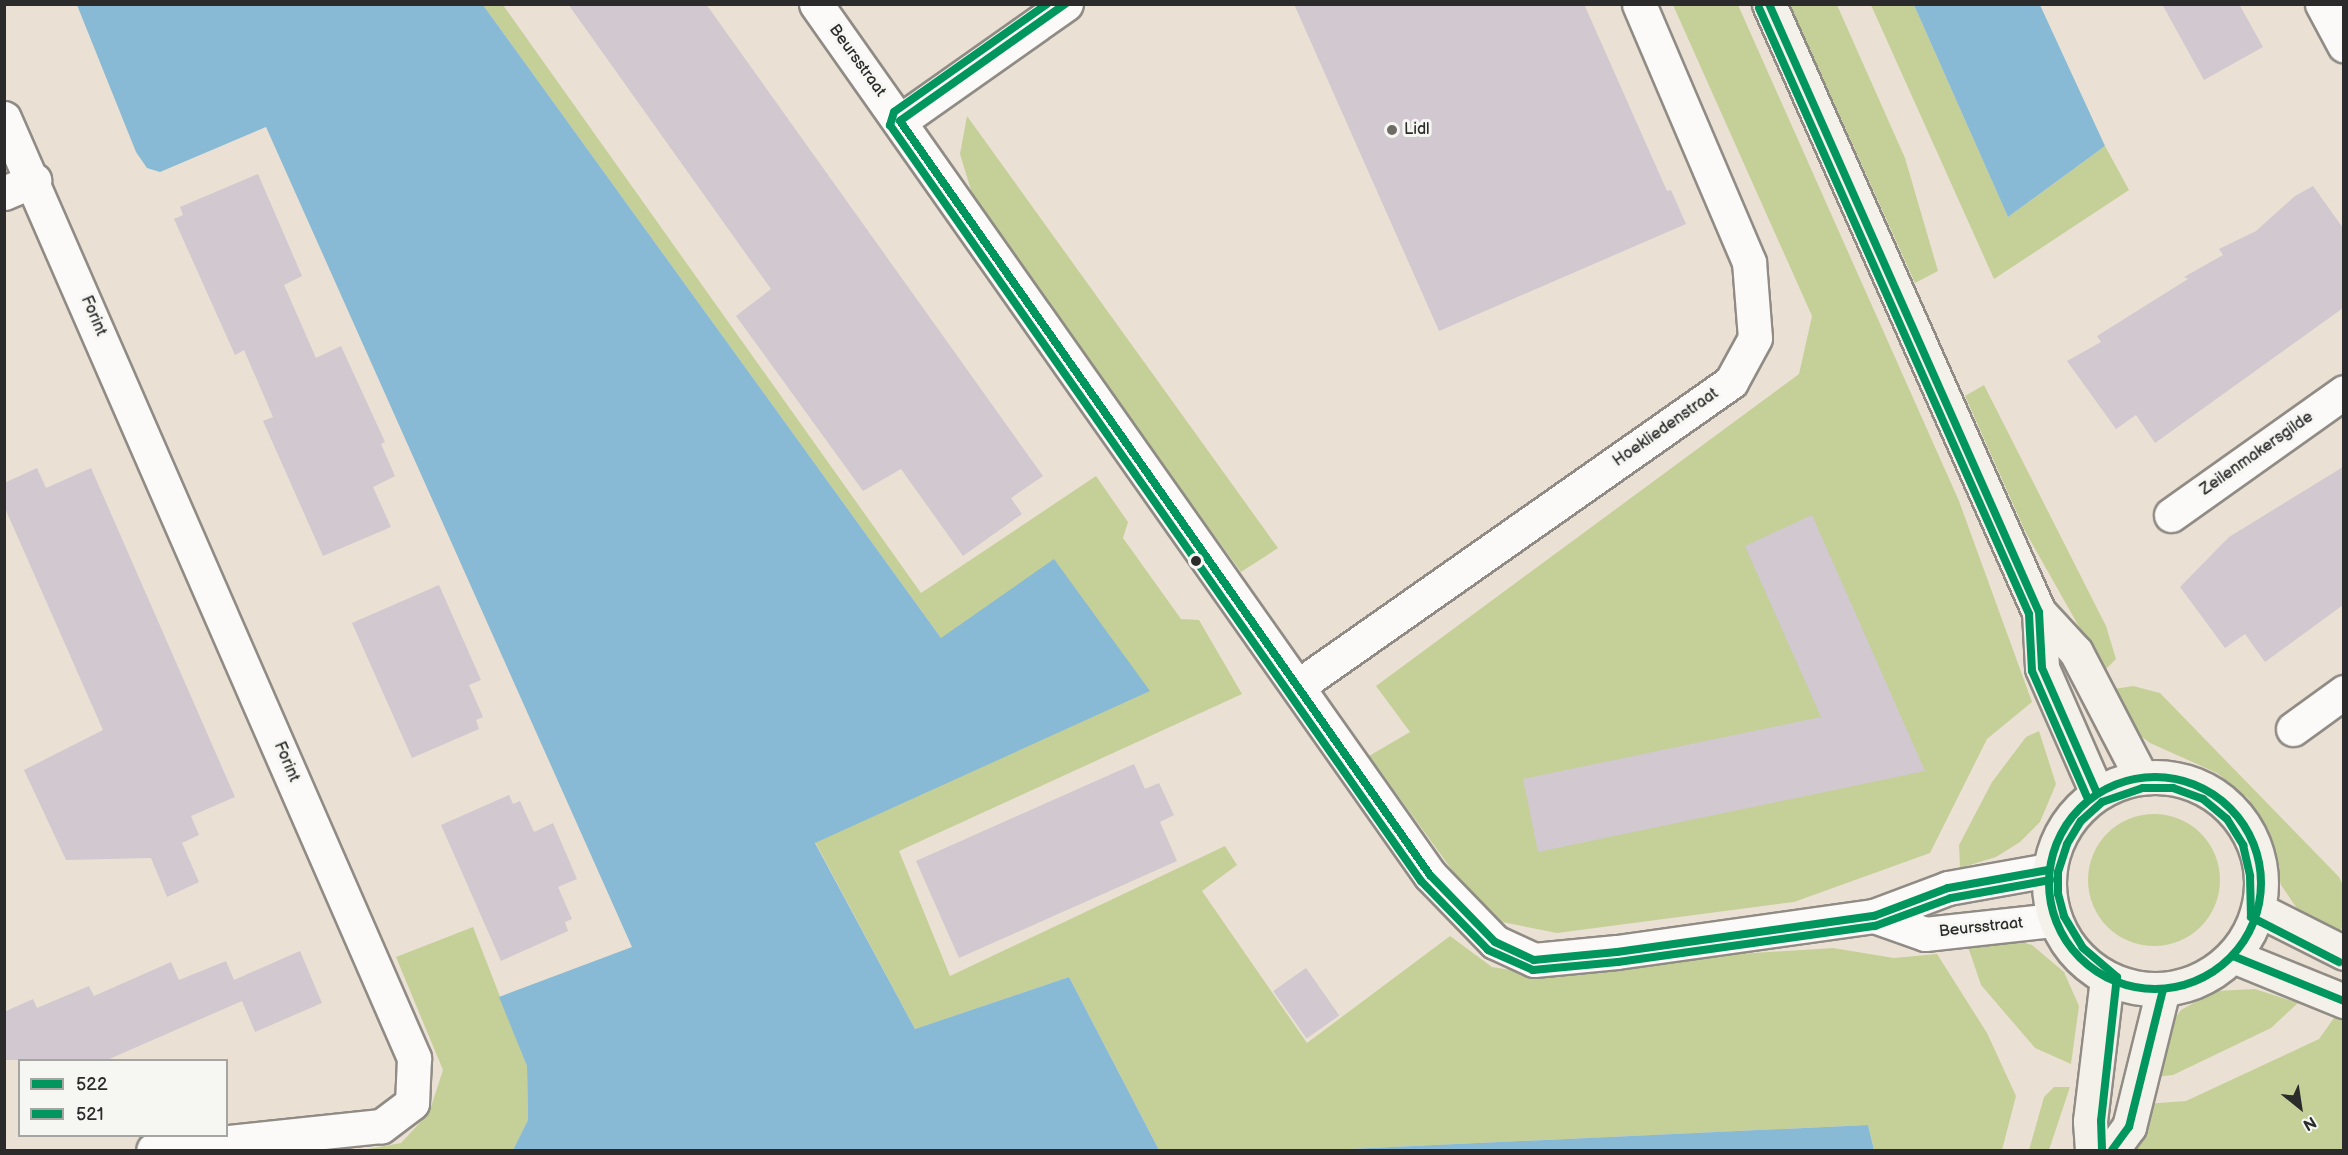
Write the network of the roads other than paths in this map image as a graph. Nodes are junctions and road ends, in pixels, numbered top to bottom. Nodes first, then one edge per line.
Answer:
1 (816, 4) edge
2 (1066, 4) edge
3 (1639, 4) edge
4 (1769, 4) edge
5 (2322, 4) edge
6 (2343, 45) edge
7 (4, 118) edge
8 (900, 121) junction
9 (34, 180) junction
10 (4, 193) edge
11 (2343, 392) edge
12 (2171, 515) dead end
13 (2039, 612) junction
14 (1298, 686) junction
15 (2343, 692) edge
16 (2293, 729) dead end
17 (2141, 777) junction
18 (2097, 793) junction
19 (2048, 870) junction
20 (2259, 910) junction
21 (1874, 916) junction
22 (2054, 920) junction
23 (2343, 953) edge
24 (2233, 957) junction
25 (2107, 979) junction
26 (2163, 990) junction
27 (2343, 1001) edge
28 (153, 1150) edge
29 (2092, 1150) edge
30 (2112, 1150) edge

1 - 8 street, Beursstraat
2 - 8 street
3 - 14 street, Hoekliedenstraat
4 - 13 street
5 - 6 street
7 - 9 street
8 - 14 street, Beursstraat
9 - 10 street
9 - 28 street, Forint
11 - 12 street, Zeilenmakersgilde
13 - 17 street
13 - 18 street
14 - 21 street, Beursstraat
15 - 16 street
17 - 18 street
17 - 20 street
18 - 19 street
19 - 21 street, Beursstraat
19 - 22 street
20 - 23 street
20 - 24 street
21 - 22 street, Beursstraat
22 - 25 street
24 - 26 street
24 - 27 street
25 - 26 street
25 - 29 street
26 - 30 street

